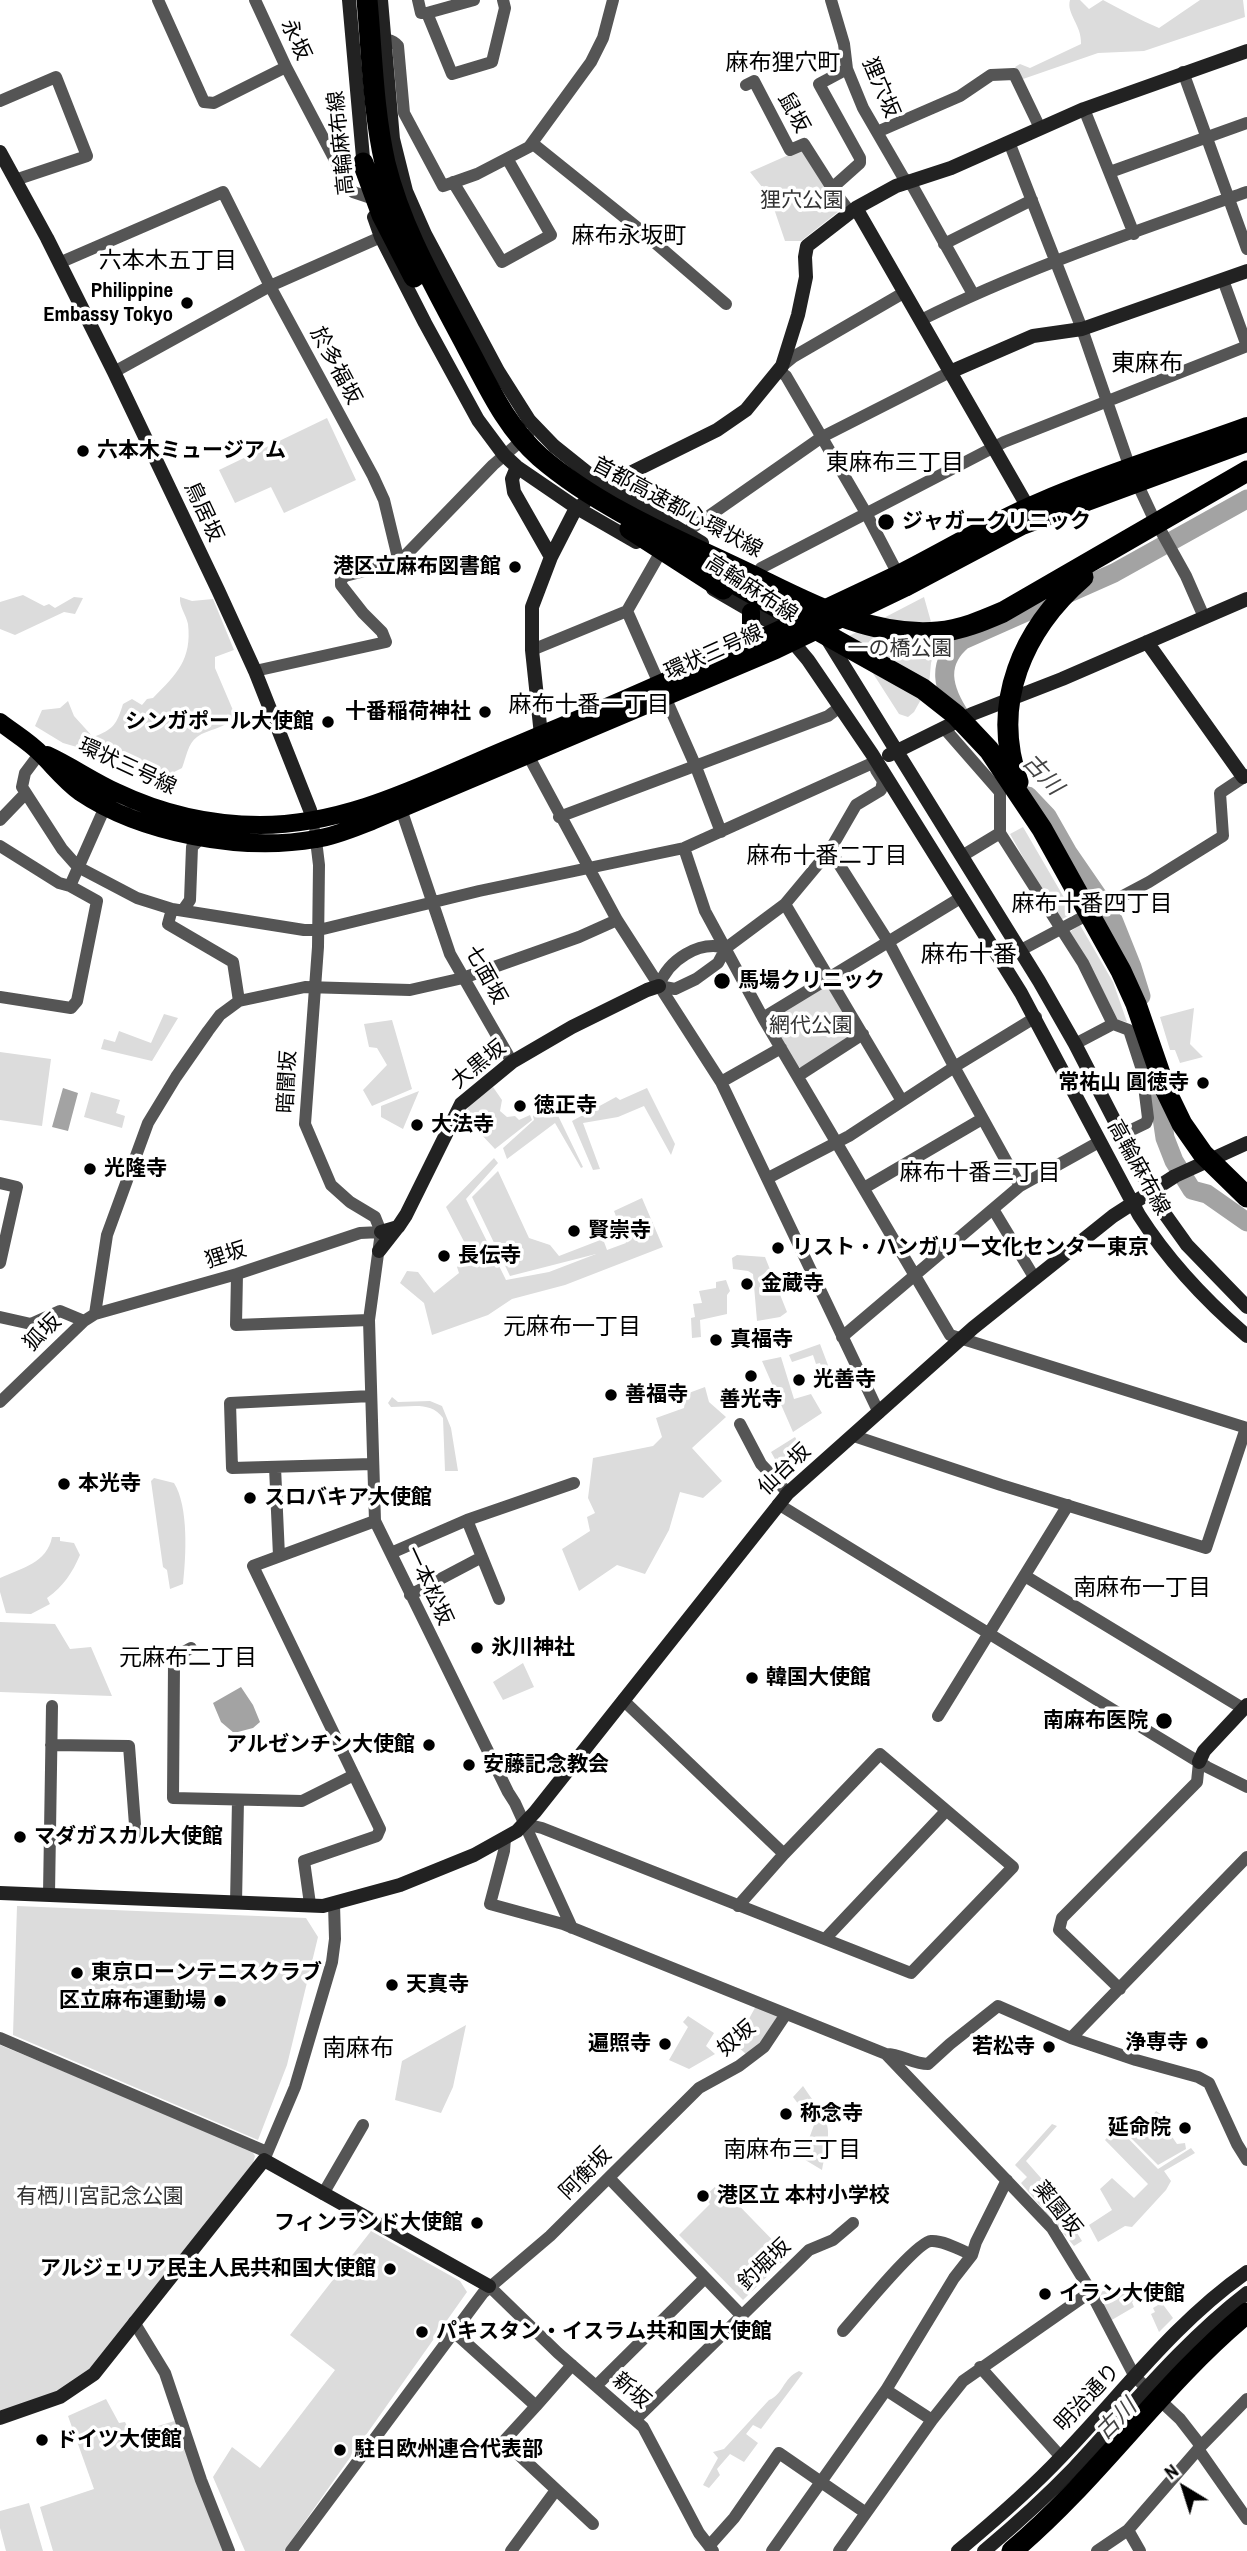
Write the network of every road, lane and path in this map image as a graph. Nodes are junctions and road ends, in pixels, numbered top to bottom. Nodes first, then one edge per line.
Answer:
1 (158, 0) edge
2 (255, 0) edge
3 (349, 0) edge
4 (368, 0) edge
5 (380, 0) edge
6 (418, 0) edge
7 (474, 0) edge
8 (502, 0) edge
9 (613, 0) edge
10 (831, 0) edge
11 (427, 13) junction
12 (385, 39) junction
13 (353, 42) junction
14 (1247, 51) edge
15 (286, 67) junction
16 (847, 69) junction
17 (1183, 72) junction
18 (746, 85) dead end
19 (370, 93) dead end
20 (0, 101) edge
21 (1084, 109) junction
22 (1247, 123) edge
23 (1040, 128) junction
24 (877, 132) junction
25 (1207, 138) junction
26 (1009, 142) junction
27 (532, 143) junction
28 (0, 152) edge
29 (508, 160) junction
30 (363, 163) junction
31 (1110, 172) junction
32 (8, 175) edge
33 (453, 182) junction
34 (909, 183) junction
35 (832, 188) junction
36 (1247, 192) edge
37 (368, 197) junction
38 (1228, 199) junction
39 (1032, 200) junction
40 (853, 210) junction
41 (1133, 234) junction
42 (381, 237) junction
43 (944, 244) junction
44 (1247, 249) edge
45 (1056, 261) junction
46 (411, 262) junction
47 (59, 263) junction
48 (1247, 271) edge
49 (1223, 279) junction
50 (270, 286) junction
51 (905, 292) junction
52 (973, 294) junction
53 (726, 304) dead end
54 (921, 320) junction
55 (1082, 328) junction
56 (1247, 346) edge
57 (780, 368) junction
58 (114, 372) junction
59 (950, 372) junction
60 (1105, 401) junction
61 (1247, 426) edge
62 (532, 437) junction
63 (822, 437) junction
64 (1247, 443) edge
65 (994, 448) junction
66 (1207, 449) junction
67 (503, 455) junction
68 (517, 467) junction
69 (1134, 476) junction
70 (1240, 479) edge
71 (607, 486) junction
72 (568, 487) junction
73 (577, 508) junction
74 (866, 513) junction
75 (1031, 513) junction
76 (686, 532) junction
77 (659, 555) junction
78 (551, 556) junction
79 (399, 562) junction
80 (755, 578) junction
81 (902, 581) junction
82 (1247, 599) edge
83 (627, 611) junction
84 (751, 612) junction
85 (809, 615) junction
86 (1204, 617) junction
87 (821, 629) junction
88 (788, 636) junction
89 (1147, 642) junction
90 (743, 647) junction
91 (532, 650) junction
92 (255, 671) junction
93 (661, 692) junction
94 (840, 707) junction
95 (0, 722) edge
96 (941, 730) junction
97 (541, 735) junction
98 (895, 752) junction
99 (40, 753) junction
100 (529, 757) junction
101 (877, 761) junction
102 (696, 767) junction
103 (1245, 776) edge
104 (25, 794) junction
105 (105, 807) junction
106 (401, 809) junction
107 (559, 817) junction
108 (0, 820) edge
109 (315, 831) junction
110 (721, 832) junction
111 (1000, 833) junction
112 (200, 839) junction
113 (0, 846) edge
114 (684, 848) junction
115 (830, 850) junction
116 (962, 856) junction
117 (78, 867) junction
118 (587, 868) junction
119 (70, 886) junction
120 (962, 897) junction
121 (433, 902) junction
122 (785, 904) junction
123 (178, 909) junction
124 (1091, 910) junction
125 (617, 920) junction
126 (1060, 929) junction
127 (319, 930) junction
128 (889, 943) junction
129 (726, 948) junction
130 (1021, 950) junction
131 (1115, 975) junction
132 (463, 978) junction
133 (830, 978) junction
134 (659, 986) junction
135 (316, 988) junction
136 (0, 997) edge
137 (239, 1001) junction
138 (1035, 1017) junction
139 (763, 1018) junction
140 (1112, 1024) junction
141 (863, 1034) junction
142 (1075, 1044) junction
143 (781, 1048) junction
144 (512, 1062) junction
145 (954, 1067) junction
146 (798, 1076) junction
147 (721, 1082) junction
148 (902, 1101) junction
149 (982, 1119) junction
150 (1121, 1135) junction
151 (1100, 1142) junction
152 (837, 1143) junction
153 (1247, 1143) edge
154 (768, 1178) junction
155 (0, 1183) edge
156 (1020, 1186) junction
157 (864, 1188) junction
158 (1150, 1191) junction
159 (1247, 1197) edge
160 (1132, 1202) junction
161 (993, 1209) junction
162 (1247, 1214) edge
163 (398, 1227) junction
164 (381, 1232) junction
165 (379, 1251) junction
166 (0, 1263) edge
167 (237, 1274) junction
168 (915, 1275) junction
169 (1034, 1277) junction
170 (1247, 1307) edge
171 (0, 1317) edge
172 (89, 1317) junction
173 (369, 1320) junction
174 (1247, 1336) edge
175 (842, 1337) junction
176 (961, 1339) junction
177 (371, 1396) junction
178 (0, 1402) edge
179 (879, 1413) junction
180 (740, 1424) dead end
181 (1247, 1428) edge
182 (854, 1436) junction
183 (372, 1464) junction
184 (275, 1467) junction
185 (574, 1483) dead end
186 (783, 1499) junction
187 (1068, 1505) junction
188 (467, 1520) junction
189 (375, 1521) junction
190 (391, 1553) junction
191 (279, 1556) junction
192 (482, 1557) junction
193 (1025, 1576) junction
194 (410, 1595) junction
195 (499, 1599) dead end
196 (989, 1634) junction
197 (191, 1648) dead end
198 (623, 1700) junction
199 (52, 1706) dead end
200 (1245, 1707) edge
201 (938, 1716) dead end
202 (51, 1745) junction
203 (1199, 1762) junction
204 (354, 1775) junction
205 (1247, 1787) edge
206 (239, 1800) junction
207 (946, 1811) junction
208 (525, 1824) junction
209 (135, 1838) dead end
210 (505, 1838) junction
211 (784, 1854) junction
212 (1247, 1857) edge
213 (0, 1893) edge
214 (49, 1894) junction
215 (236, 1903) junction
216 (310, 1904) junction
217 (334, 1904) junction
218 (738, 1906) junction
219 (572, 1928) junction
220 (825, 1939) junction
221 (1120, 1989) junction
222 (786, 2014) junction
223 (1071, 2038) junction
224 (0, 2039) edge
225 (886, 2054) junction
226 (920, 2064) junction
227 (908, 2075) junction
228 (706, 2085) joint
229 (363, 2125) dead end
230 (266, 2156) junction
231 (1246, 2159) edge
232 (610, 2179) junction
233 (1007, 2180) junction
234 (323, 2194) junction
235 (853, 2223) dead end
236 (972, 2255) junction
237 (1247, 2272) edge
238 (705, 2278) junction
239 (489, 2286) junction
240 (1089, 2293) junction
241 (1247, 2294) edge
242 (1247, 2313) edge
243 (741, 2316) junction
244 (134, 2322) junction
245 (1247, 2329) edge
246 (843, 2331) dead end
247 (454, 2332) junction
248 (572, 2365) junction
249 (979, 2368) junction
250 (1135, 2377) junction
251 (596, 2386) junction
252 (886, 2390) junction
253 (1150, 2392) junction
254 (1247, 2399) edge
255 (536, 2406) junction
256 (0, 2418) edge
257 (636, 2419) junction
258 (932, 2420) junction
259 (1200, 2448) junction
260 (1061, 2457) junction
261 (821, 2482) junction
262 (556, 2490) junction
263 (866, 2513) junction
264 (1247, 2519) edge
265 (593, 2524) dead end
266 (1128, 2530) junction
267 (711, 2548) edge
268 (229, 2551) edge
269 (291, 2551) edge
270 (510, 2551) edge
271 (772, 2551) edge
272 (839, 2551) edge
273 (958, 2551) edge
274 (984, 2551) edge
275 (1012, 2551) edge
276 (1031, 2551) edge
277 (1097, 2551) edge
278 (1140, 2551) edge

1 - 15 street
2 - 15 street, 永坂
3 - 13 street, 高輪麻布線
4 - 62 highway, 首都高速都心環状線
5 - 12 street, 高輪麻布線
6 - 11 street
7 - 11 street
8 - 11 street
9 - 27 street
10 - 16 street, 狸穴坂
12 - 13 street
12 - 33 street
12 - 62 street, 高輪麻布線
13 - 30 street, 高輪麻布線
14 - 17 street
15 - 37 street, 永坂
16 - 24 street, 狸穴坂
16 - 35 street
17 - 21 street
17 - 25 street
18 - 35 street, 鼠坂
19 - 46 highway
20 - 32 street
21 - 23 street
21 - 31 street
22 - 25 street
23 - 24 street
23 - 26 street
24 - 34 street, 狸穴坂
25 - 31 street
25 - 38 street
26 - 34 street
26 - 39 street
27 - 29 street
27 - 53 street
28 - 32 street, 鳥居坂
29 - 33 street
29 - 33 street
30 - 37 street, 高輪麻布線
30 - 46 highway
31 - 41 street
32 - 47 street, 鳥居坂
34 - 40 street
34 - 43 street, 狸穴坂
35 - 40 street
36 - 38 street
37 - 42 street, 高輪麻布線
38 - 41 street
38 - 44 street
39 - 43 street
39 - 45 street
40 - 51 street
40 - 57 street
41 - 45 street
42 - 50 street
42 - 67 street, 高輪麻布線
43 - 52 street, 狸穴坂
45 - 52 street
45 - 55 street
46 - 72 highway, 首都高速都心環状線
47 - 50 street, 於多福坂
47 - 58 street, 鳥居坂
48 - 49 street
49 - 55 street
49 - 56 street
50 - 58 street
50 - 79 street, 於多福坂
51 - 54 street
51 - 57 street
52 - 54 street
54 - 59 street
55 - 59 street
55 - 60 street
56 - 60 street
57 - 63 street
57 - 71 street
58 - 92 street, 鳥居坂
59 - 63 street
59 - 65 street
60 - 65 street
60 - 69 street
61 - 66 main road, 環状三号線
62 - 67 street
62 - 70 highway, 首都高速都心環状線
62 - 71 street, 高輪麻布線
62 - 124 highway
63 - 74 street
63 - 76 street
64 - 66 main road, 環状三号線
65 - 74 street
65 - 75 street
66 - 69 main road, 環状三号線
67 - 68 street, 高輪麻布線
67 - 79 street
68 - 73 street, 高輪麻布線
68 - 78 street
69 - 75 main road, 環状三号線
69 - 86 street
70 - 72 highway, 首都高速都心環状線
70 - 124 highway
70 - 131 highway
71 - 73 street
71 - 76 street, 高輪麻布線
72 - 131 highway
73 - 77 street, 高輪麻布線
73 - 78 street
74 - 80 street
74 - 81 street
75 - 81 main road, 環状三号線
76 - 80 street, 高輪麻布線
77 - 83 street
77 - 84 street, 高輪麻布線
78 - 91 street
79 - 92 street
80 - 85 street, 高輪麻布線
81 - 85 main road, 環状三号線
81 - 87 main road, 環状三号線
82 - 86 street
83 - 91 street
83 - 93 street
84 - 88 street, 高輪麻布線
84 - 90 main road
85 - 87 street, 高輪麻布線
85 - 88 main road, 環状三号線
86 - 89 street
87 - 88 main road, 環状三号線
87 - 98 street, 高輪麻布線
88 - 90 main road, 環状三号線
88 - 93 main road, 環状三号線
88 - 94 street, 高輪麻布線
89 - 96 street
89 - 103 street
90 - 93 main road, 環状三号線
91 - 97 street
92 - 109 street, 鳥居坂
93 - 97 main road, 環状三号線
93 - 100 main road, 環状三号線
93 - 102 street
94 - 101 street, 高輪麻布線
94 - 102 street
95 - 99 main road, 環状三号線
96 - 98 street
96 - 111 street
97 - 100 street
97 - 109 main road, 環状三号線
98 - 101 street
98 - 116 street, 高輪麻布線
99 - 104 street
99 - 105 main road, 環状三号線
99 - 109 main road, 環状三号線
100 - 106 main road, 環状三号線
100 - 107 street
101 - 110 street
101 - 115 street
101 - 120 street, 高輪麻布線
102 - 107 street
102 - 110 street
103 - 124 street
104 - 108 street
104 - 117 street
105 - 112 main road, 環状三号線
105 - 117 street
106 - 109 main road, 環状三号線
106 - 121 street, 七面坂
107 - 118 street
109 - 112 main road, 環状三号線
109 - 127 street, 暗闇坂
110 - 114 street
111 - 116 street
111 - 126 street
112 - 123 street
113 - 119 street
114 - 118 street
114 - 129 street
115 - 122 street
115 - 128 street
116 - 130 street, 高輪麻布線
117 - 119 street
117 - 123 street
118 - 121 street
118 - 125 street
119 - 136 street
120 - 128 street
120 - 138 street, 高輪麻布線
121 - 127 street
121 - 132 street, 七面坂
122 - 129 street
122 - 133 street
123 - 127 street
123 - 137 street
124 - 126 street
124 - 159 highway
125 - 132 street
125 - 134 street
126 - 130 street
126 - 140 street
127 - 135 street, 暗闇坂
128 - 133 street
128 - 145 street
129 - 134 street
129 - 134 street
129 - 139 street
130 - 142 street, 高輪麻布線
131 - 162 highway
132 - 135 street
132 - 144 street, 七面坂
133 - 139 street
133 - 141 street
134 - 144 street, 大黒坂
134 - 147 street
135 - 137 street
135 - 164 street, 暗闇坂
137 - 172 street
138 - 145 street
138 - 151 street, 高輪麻布線
139 - 143 street
140 - 142 street
140 - 150 street
141 - 146 street
141 - 148 street
142 - 150 street, 高輪麻布線
143 - 146 street
143 - 147 street
144 - 163 street, 大黒坂
145 - 148 street
145 - 149 street
146 - 152 street
147 - 154 street
148 - 152 street
149 - 156 street
149 - 157 street
150 - 158 street, 高輪麻布線
151 - 156 street
151 - 160 street, 高輪麻布線
152 - 154 street
152 - 157 street
153 - 158 street, 仙台坂
154 - 175 street
155 - 166 street
156 - 161 street
157 - 168 street
158 - 160 street, 仙台坂
158 - 170 street, 高輪麻布線
160 - 169 street, 仙台坂
160 - 174 street, 高輪麻布線
161 - 168 street
161 - 169 street
163 - 164 street
163 - 165 street, 大黒坂
164 - 165 street, 一本松坂
164 - 167 street, 狸坂
165 - 173 street, 一本松坂
167 - 172 street, 狸坂
167 - 173 street
168 - 175 street
168 - 176 street
169 - 176 street, 仙台坂
171 - 172 street
172 - 178 street, 狐坂
173 - 177 street, 一本松坂
175 - 179 street
176 - 179 street, 仙台坂
176 - 181 street
177 - 183 street, 一本松坂
177 - 184 street
179 - 182 street, 仙台坂
180 - 186 street
181 - 187 street
182 - 186 street, 仙台坂
182 - 187 street
183 - 184 street
183 - 189 street, 一本松坂
184 - 191 street
185 - 188 street
186 - 196 street
186 - 198 street, 仙台坂
187 - 193 street
188 - 190 street
188 - 192 street
189 - 190 street, 一本松坂
189 - 191 street
190 - 194 street, 一本松坂
191 - 204 street
192 - 194 street
192 - 195 street
193 - 196 street
193 - 200 street
194 - 208 street, 一本松坂
196 - 201 street
196 - 203 street
197 - 206 street
198 - 208 street, 仙台坂
198 - 211 street
199 - 202 street
200 - 203 street
202 - 209 street
202 - 214 street
203 - 205 street
203 - 221 street
204 - 206 street
204 - 216 street
206 - 215 street
207 - 211 street
207 - 220 street
207 - 220 street
208 - 210 street, 仙台坂
208 - 218 street
208 - 219 street, 一本松坂
210 - 217 street, 仙台坂
210 - 219 street
211 - 218 street
212 - 221 street
213 - 214 street, 仙台坂
214 - 215 street, 仙台坂
215 - 216 street, 仙台坂
216 - 217 street, 仙台坂
217 - 230 street
218 - 220 street
219 - 222 street
221 - 223 street
222 - 225 street
222 - 228 street, 奴坂
223 - 226 street
223 - 231 street
224 - 230 street
225 - 226 street
225 - 227 street, 薬園坂
226 - 227 street
227 - 233 street, 薬園坂
228 - 232 street, 阿衡坂
229 - 234 street
230 - 234 street
230 - 244 street
232 - 238 street
232 - 239 street, 阿衡坂
233 - 236 street
233 - 240 street, 薬園坂
234 - 239 street
235 - 243 street, 釣堀坂
236 - 246 street
236 - 252 street
237 - 250 street, 明治通り
238 - 243 street
238 - 251 street
239 - 247 street, 阿衡坂
239 - 248 street, 新坂
240 - 249 street
240 - 250 street, 薬園坂
241 - 253 street, 明治通り
242 - 275 highway
243 - 257 street, 釣堀坂
244 - 256 street
244 - 268 street
245 - 276 highway
247 - 255 street
247 - 269 street, 阿衡坂
248 - 251 street, 新坂
248 - 255 street
249 - 258 street
249 - 260 street
250 - 253 street, 薬園坂
250 - 260 street, 明治通り
251 - 257 street, 新坂
252 - 258 street
252 - 261 street
253 - 259 street, 薬園坂
253 - 274 street, 明治通り
254 - 259 street
255 - 262 street
257 - 267 street, 新坂
258 - 263 street
259 - 264 street, 薬園坂
259 - 266 street
260 - 273 street, 明治通り
261 - 263 street
261 - 267 street
261 - 271 street
262 - 265 street
262 - 270 street
263 - 272 street
266 - 277 street
266 - 278 street

